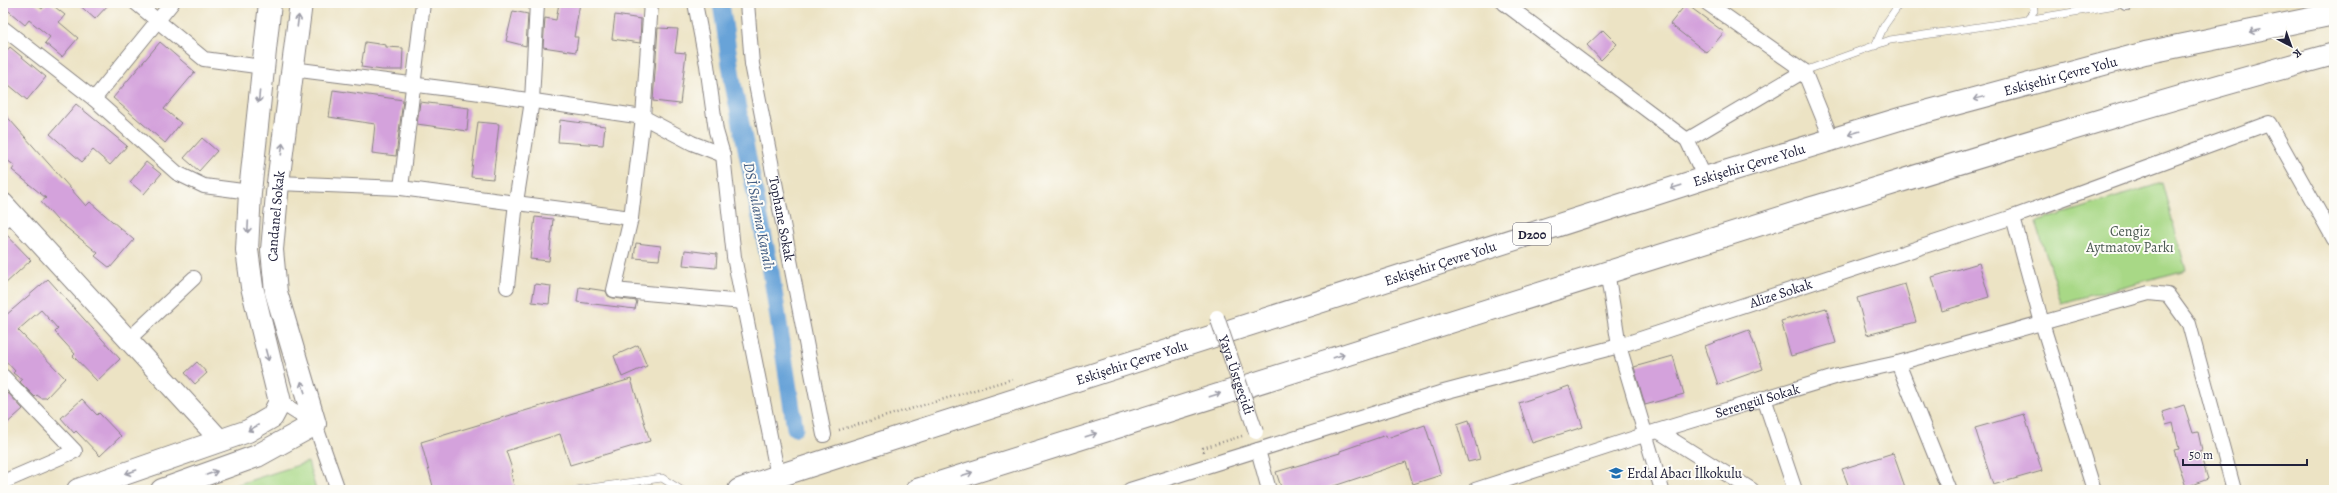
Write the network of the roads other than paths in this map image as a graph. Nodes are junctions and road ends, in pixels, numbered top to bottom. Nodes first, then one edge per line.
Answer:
1 (136, 3) edge
2 (172, 3) edge
3 (270, 3) edge
4 (301, 3) edge
5 (423, 3) edge
6 (537, 3) edge
7 (651, 3) edge
8 (695, 3) edge
9 (747, 3) edge
10 (1504, 3) edge
11 (1707, 3) edge
12 (1900, 3) edge
13 (2033, 3) edge
14 (2127, 3) edge
15 (2334, 14) edge
16 (2026, 20) junction
17 (158, 22) junction
18 (3, 28) edge
19 (1874, 46) junction
20 (2334, 54) edge
21 (263, 67) junction
22 (292, 69) junction
23 (1804, 71) junction
24 (414, 84) junction
25 (94, 99) junction
26 (532, 101) junction
27 (643, 117) junction
28 (1687, 140) junction
29 (1832, 140) junction
30 (723, 155) junction
31 (1705, 178) junction
32 (278, 183) junction
33 (401, 188) junction
34 (250, 192) junction
35 (516, 202) junction
36 (6, 213) edge
37 (2014, 217) junction
38 (631, 218) junction
39 (2334, 239) edge
40 (1607, 271) junction
41 (194, 278) dead end
42 (507, 287) dead end
43 (743, 302) junction
44 (1217, 317) dead end
45 (2042, 323) junction
46 (129, 339) junction
47 (1618, 346) junction
48 (1898, 363) junction
49 (3, 376) edge
50 (1764, 398) junction
51 (280, 402) junction
52 (315, 424) junction
53 (1658, 431) junction
54 (1256, 432) road end
55 (824, 435) road end
56 (1644, 435) junction
57 (221, 441) junction
58 (1258, 450) junction
59 (778, 476) junction
60 (3, 482) edge
61 (1485, 489) edge
62 (78, 490) edge
63 (162, 490) edge
64 (338, 490) edge
65 (576, 490) edge
66 (681, 490) edge
67 (740, 490) edge
68 (917, 490) edge
69 (1130, 490) edge
70 (1269, 490) edge
71 (1662, 490) edge
72 (1752, 490) edge
73 (1796, 490) edge
74 (1949, 490) edge
75 (2094, 490) edge
76 (2234, 490) edge

1 - 17 street
2 - 17 street
3 - 21 main road
22 -> 4 main road, Candanel Sokak
5 - 24 street
6 - 26 street
7 - 27 street
8 - 30 street
9 - 55 street, Tophane Sokak
10 - 28 street
11 - 23 street
12 - 19 lane
13 - 16 lane
14 - 16 lane
15 -> 29 main road, Eskişehir Çevre Yolu / D200
16 - 19 lane
17 - 21 street
17 - 25 street
18 - 25 street
19 - 23 lane
20 - 40 main road
21 -> 34 main road
22 - 24 street
32 -> 22 main road, Candanel Sokak
23 - 28 street
23 - 29 street
24 - 26 street
24 - 33 street
25 - 34 street
26 - 27 street
26 - 35 street
27 - 30 street
27 - 38 street
28 - 31 street
29 - 31 main road, Eskişehir Çevre Yolu / D200
30 - 43 street
31 -> 59 main road, Eskişehir Çevre Yolu / D200
32 - 33 street
52 -> 32 main road, Candanel Sokak
33 - 35 street
34 -> 51 main road
35 - 38 street
35 - 42 street
36 - 46 street
37 - 39 street, Alize Sokak
37 - 45 street
37 - 47 street, Alize Sokak
38 - 43 street
40 - 47 street
68 -> 40 main road
41 - 46 street
43 - 59 street
44 - 54 street, Yaya Üstgeçidi, bridge
45 - 48 street, Serengül Sokak
45 - 75 street
45 - 76 street, Serengül Sokak
46 - 57 street
47 - 56 street
47 - 58 street, Alize Sokak
48 - 50 street, Serengül Sokak
48 - 74 street
49 - 60 street
50 - 53 street, Serengül Sokak
50 - 73 street
51 - 52 street
51 -> 57 main road
63 -> 52 main road
52 - 64 street, Candanel Sokak
53 - 56 street, Serengül Sokak
53 - 72 street
56 - 61 street, Serengül Sokak
56 - 71 street
57 -> 62 main road
58 - 69 street, Alize Sokak
58 - 70 street
59 - 67 main road, Eskişehir Çevre Yolu / D200
65 - 66 lane

